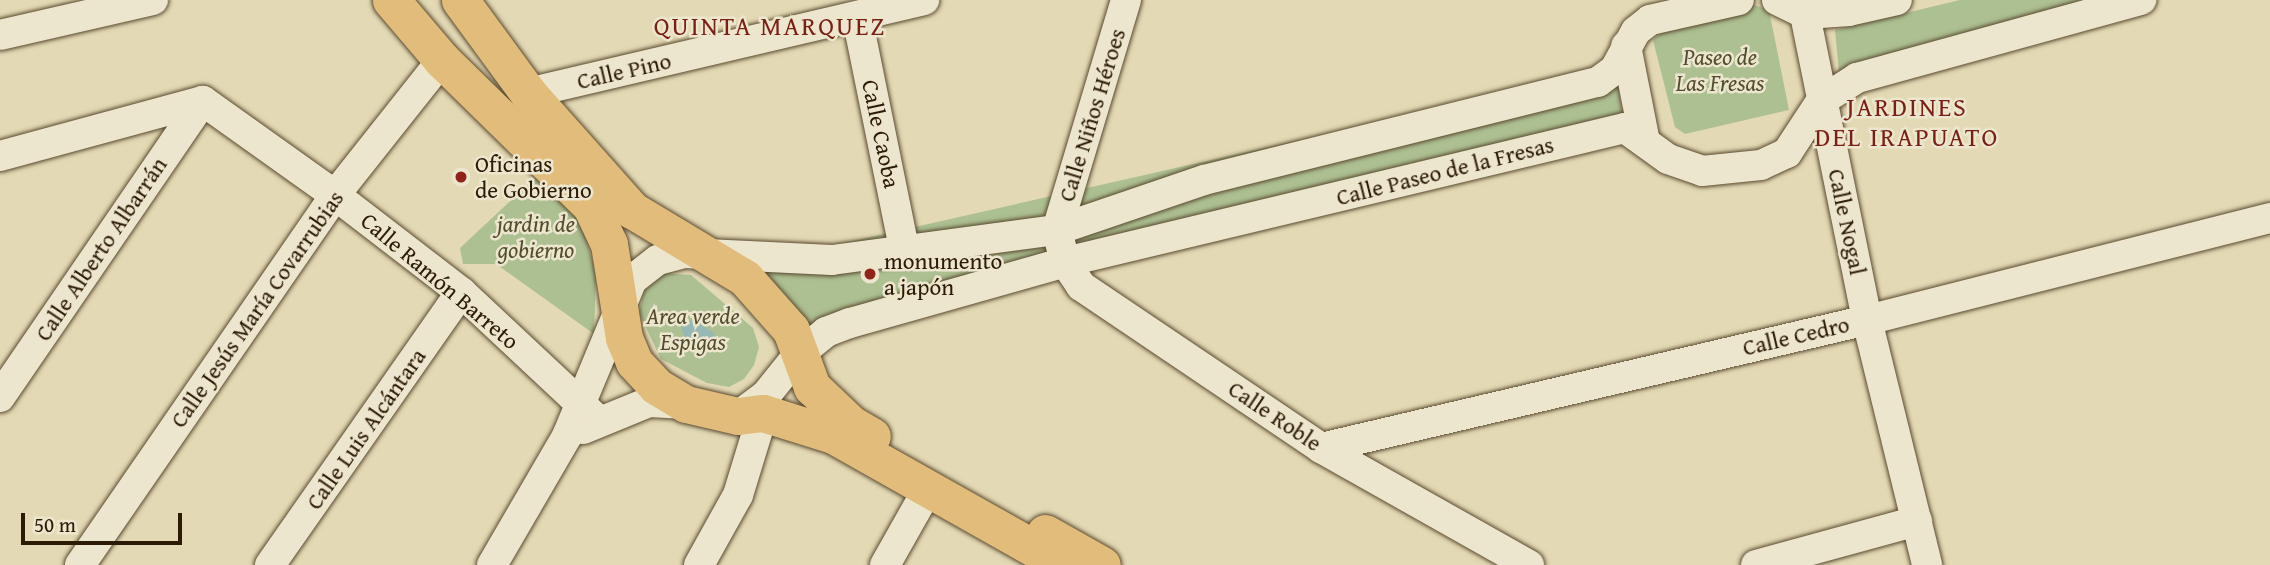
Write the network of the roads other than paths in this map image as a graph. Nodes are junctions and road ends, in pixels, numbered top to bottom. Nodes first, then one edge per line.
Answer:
1 (153, 0) edge
2 (391, 0) edge
3 (460, 0) edge
4 (924, 0) edge
5 (1126, 0) edge
6 (1739, 0) edge
7 (1777, 0) edge
8 (1897, 0) edge
9 (2141, 0) edge
10 (1804, 7) edge
11 (857, 17) junction
12 (0, 35) edge
13 (1626, 46) junction
14 (442, 60) junction
15 (528, 93) junction
16 (203, 101) junction
17 (1821, 101) junction
18 (1645, 142) junction
19 (0, 156) edge
20 (335, 195) junction
21 (2270, 218) edge
22 (1057, 230) junction
23 (905, 252) junction
24 (714, 256) junction
25 (1065, 262) junction
26 (461, 292) junction
27 (622, 310) junction
28 (1867, 320) junction
29 (799, 354) junction
30 (0, 397) edge
31 (686, 404) junction
32 (590, 413) junction
33 (751, 415) junction
34 (1321, 448) junction
35 (928, 489) junction
36 (1917, 521) junction
37 (80, 565) edge
38 (271, 565) edge
39 (492, 565) edge
40 (699, 565) edge
41 (886, 565) edge
42 (1064, 565) edge
43 (1102, 565) edge
44 (1529, 565) edge
45 (1756, 565) edge
46 (1927, 565) edge

1 - 12 street
2 - 14 main road
3 - 15 main road
4 - 11 street, Calle Pino
5 - 22 street, Calle Niños Héroes
6 - 13 street
7 - 10 street
8 - 10 street
9 - 17 street, Calle Paseo de la Fresas
10 - 17 street, Calle Nogal
11 - 15 street, Calle Pino
11 - 23 street, Calle Caoba
13 - 18 street
13 - 22 street
14 - 20 street, Calle Jesús María Covarrubias
14 - 27 main road
15 - 24 main road
16 - 19 street
16 - 20 street, Calle Ramón Barreto
16 - 30 street, Calle Alberto Albarrán
17 - 18 street, Calle Paseo de la Fresas
17 - 28 street, Calle Nogal
18 - 25 street, Calle Paseo de la Fresas
20 - 26 street, Calle Ramón Barreto
20 - 37 street, Calle Jesús María Covarrubias
21 - 28 street, Calle Cedro
22 - 23 street
22 - 25 street, Calle Roble
23 - 24 street
24 - 27 street
24 - 29 main road
25 - 29 street, Calle Paseo de la Fresas
25 - 34 street, Calle Roble
26 - 32 street, Calle Ramón Barreto
26 - 38 street, Calle Luis Alcántara
27 - 31 main road
27 - 32 street
28 - 34 street, Calle Cedro
28 - 36 street, Calle Nogal
29 - 33 street, Calle Paseo de la Fresas
29 - 43 main road
31 - 32 street
31 - 33 main road
32 - 39 street
33 - 35 main road
33 - 40 street
34 - 44 street, Calle Roble
35 - 41 street
35 - 42 main road
36 - 45 street
36 - 46 street, Calle Nogal

